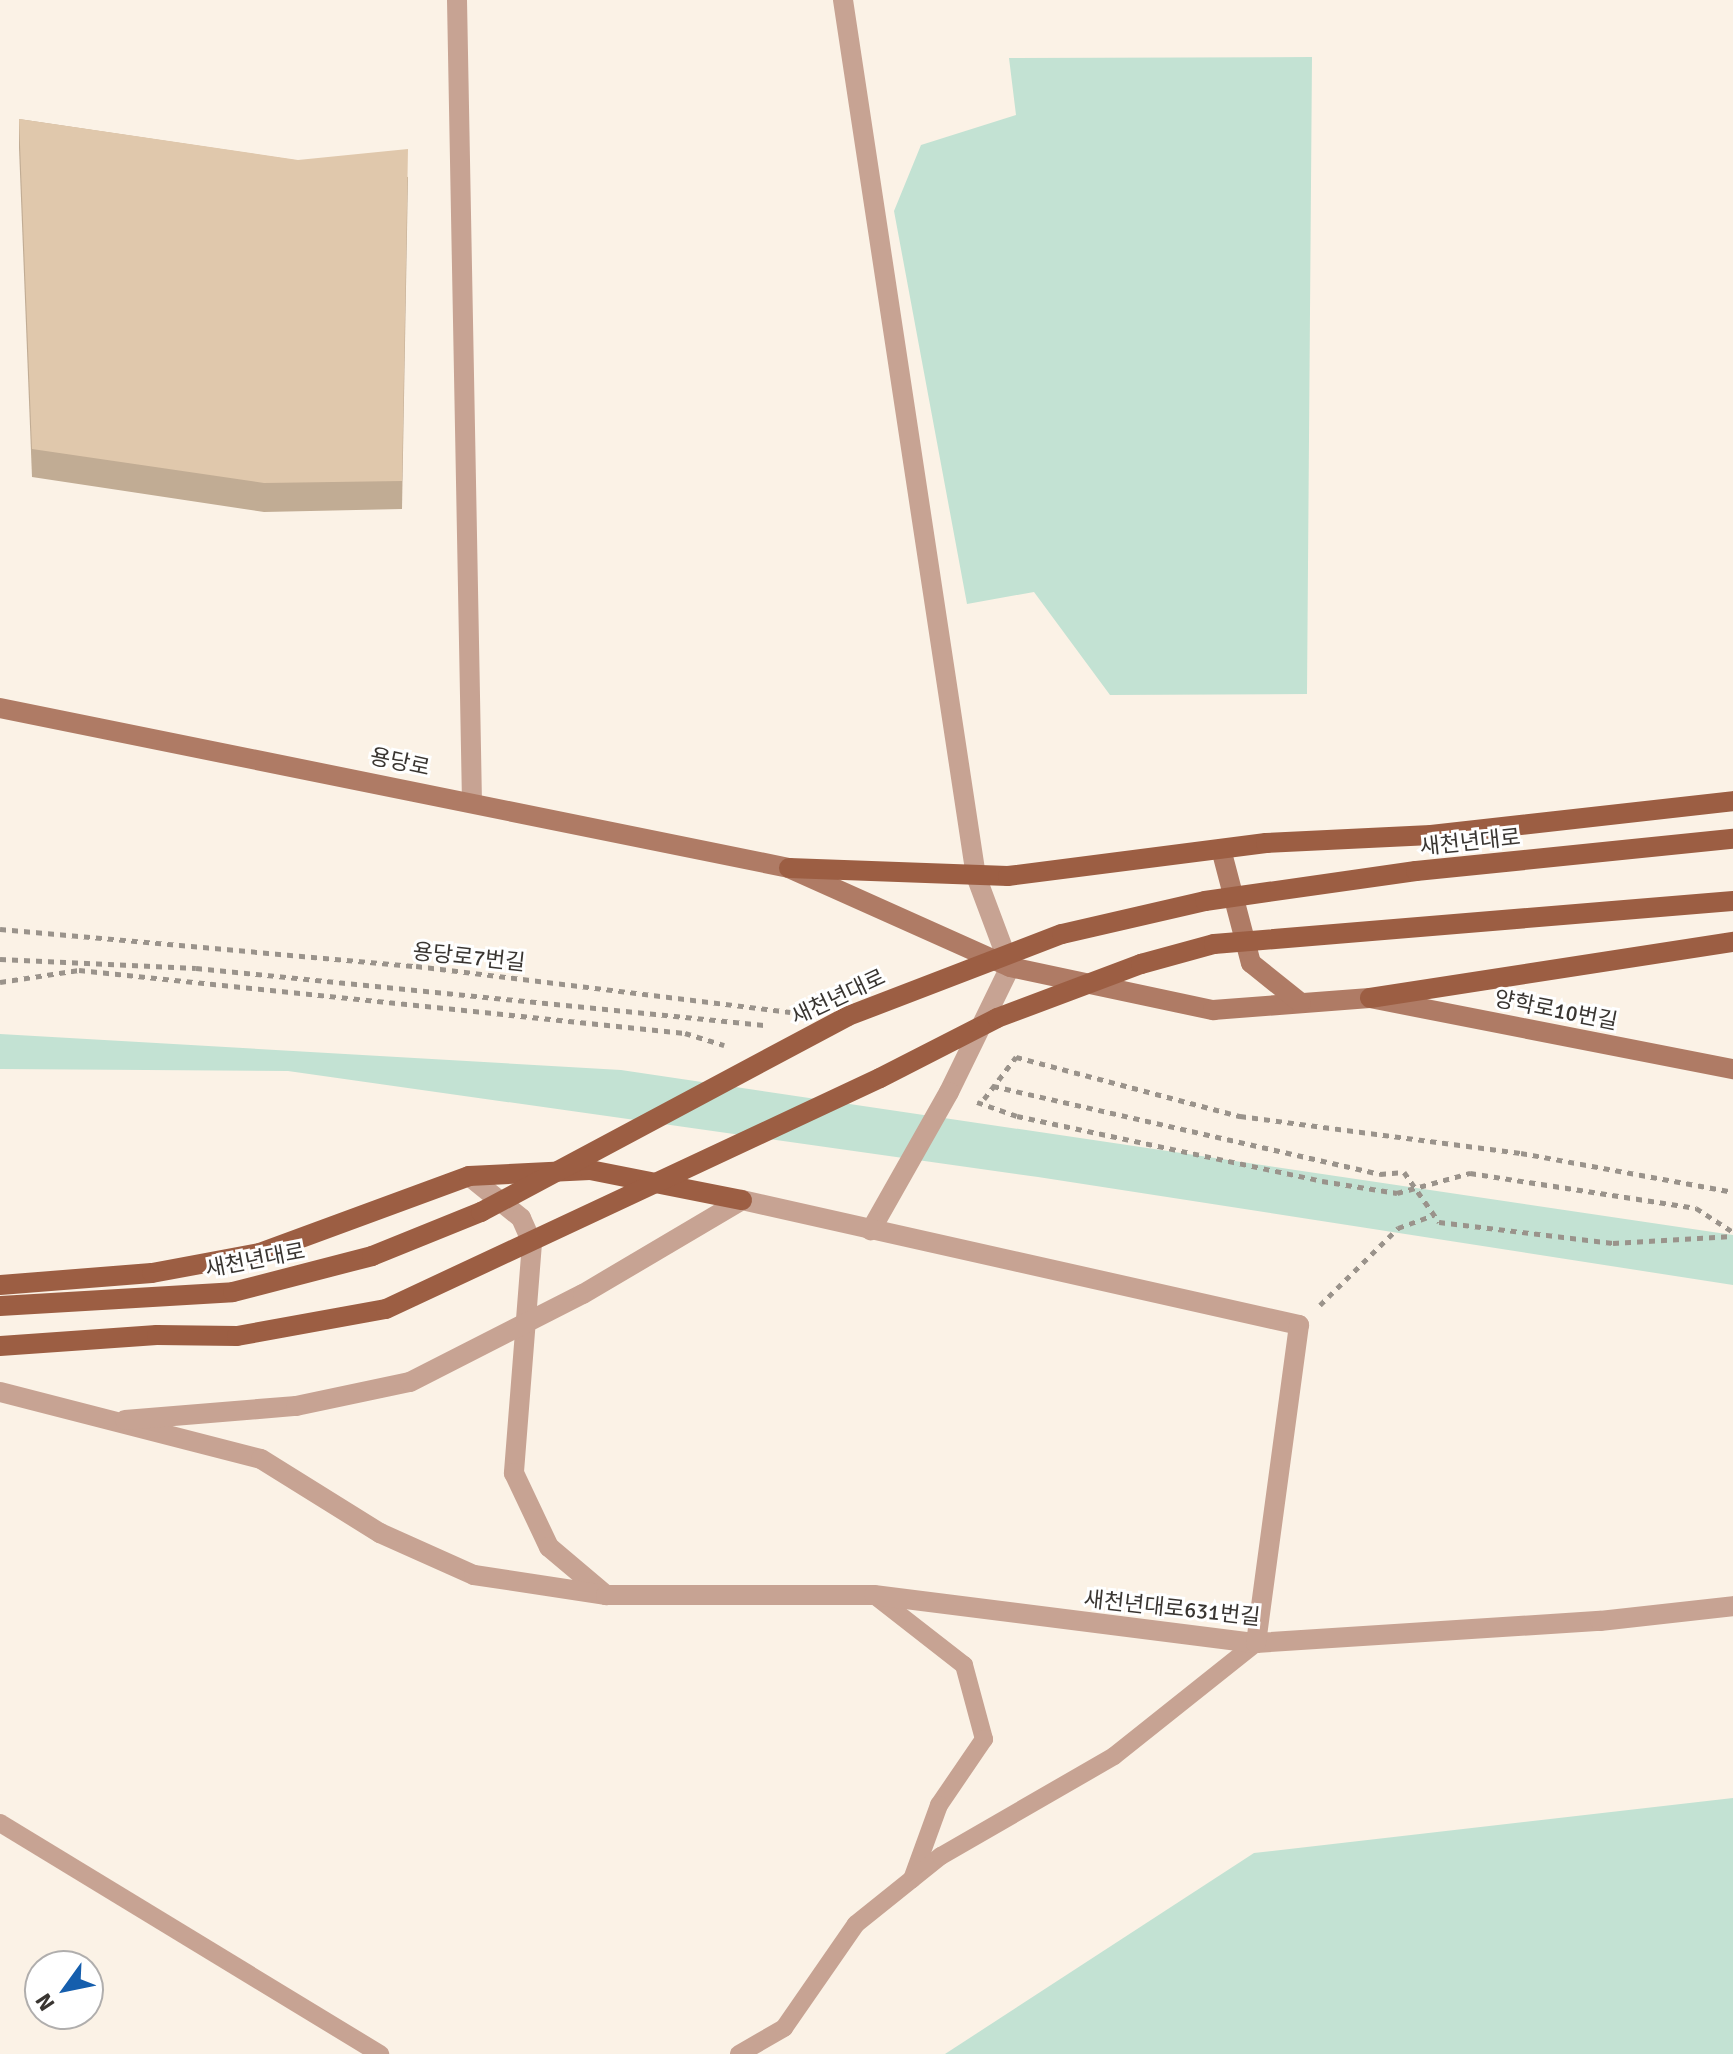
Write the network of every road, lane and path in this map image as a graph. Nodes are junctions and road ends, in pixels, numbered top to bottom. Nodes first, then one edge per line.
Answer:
1 (457, 0) edge
2 (843, 0) edge
3 (0, 708) edge
4 (1733, 801) edge
5 (472, 802) junction
6 (1733, 839) edge
7 (1221, 849) junction
8 (789, 868) junction
9 (976, 876) junction
10 (1733, 901) edge
11 (0, 929) edge
12 (1733, 942) edge
13 (1010, 967) junction
14 (0, 982) edge
15 (1370, 998) junction
16 (1301, 1003) junction
17 (800, 1017) dead end
18 (728, 1047) dead end
19 (1733, 1069) edge
20 (993, 1086) junction
21 (980, 1103) dead end
22 (469, 1176) junction
23 (1733, 1192) edge
24 (742, 1200) junction
25 (1434, 1215) junction
26 (871, 1230) junction
27 (1733, 1236) edge
28 (0, 1285) edge
29 (0, 1306) edge
30 (529, 1321) junction
31 (1299, 1325) junction
32 (0, 1346) edge
33 (0, 1392) edge
34 (106, 1421) junction
35 (606, 1595) junction
36 (874, 1595) junction
37 (1733, 1606) edge
38 (1256, 1643) junction
39 (0, 1823) edge
40 (912, 1880) junction
41 (380, 2054) edge
42 (739, 2054) edge

1 - 5 street
2 - 9 street
3 - 5 main road, 용당로
4 - 7 main road
5 - 8 main road, 용당로
6 - 29 main road, 새천년대로
7 - 9 main road
7 - 16 main road
8 - 9 main road
8 - 13 main road, 용당로
9 - 13 street
10 - 32 main road
11 - 17 path, 용당로7번길
12 - 15 main road
13 - 16 main road, 양학로10번길
13 - 26 street
14 - 18 path
15 - 16 main road, 양학로10번길
15 - 19 main road, 양학로10번길
20 - 21 path
20 - 23 path
20 - 25 path
22 - 24 main road
22 - 28 main road
22 - 30 street
24 - 26 street
24 - 30 street
25 - 27 path
25 - 31 path
26 - 31 street
30 - 34 street
30 - 35 street
31 - 38 street
33 - 34 street, 새천년대로631번길
34 - 35 street, 새천년대로631번길
35 - 36 street, 새천년대로631번길
36 - 38 street, 새천년대로631번길
36 - 40 lane
37 - 38 street, 새천년대로631번길
38 - 40 lane
39 - 41 lane
40 - 42 lane

